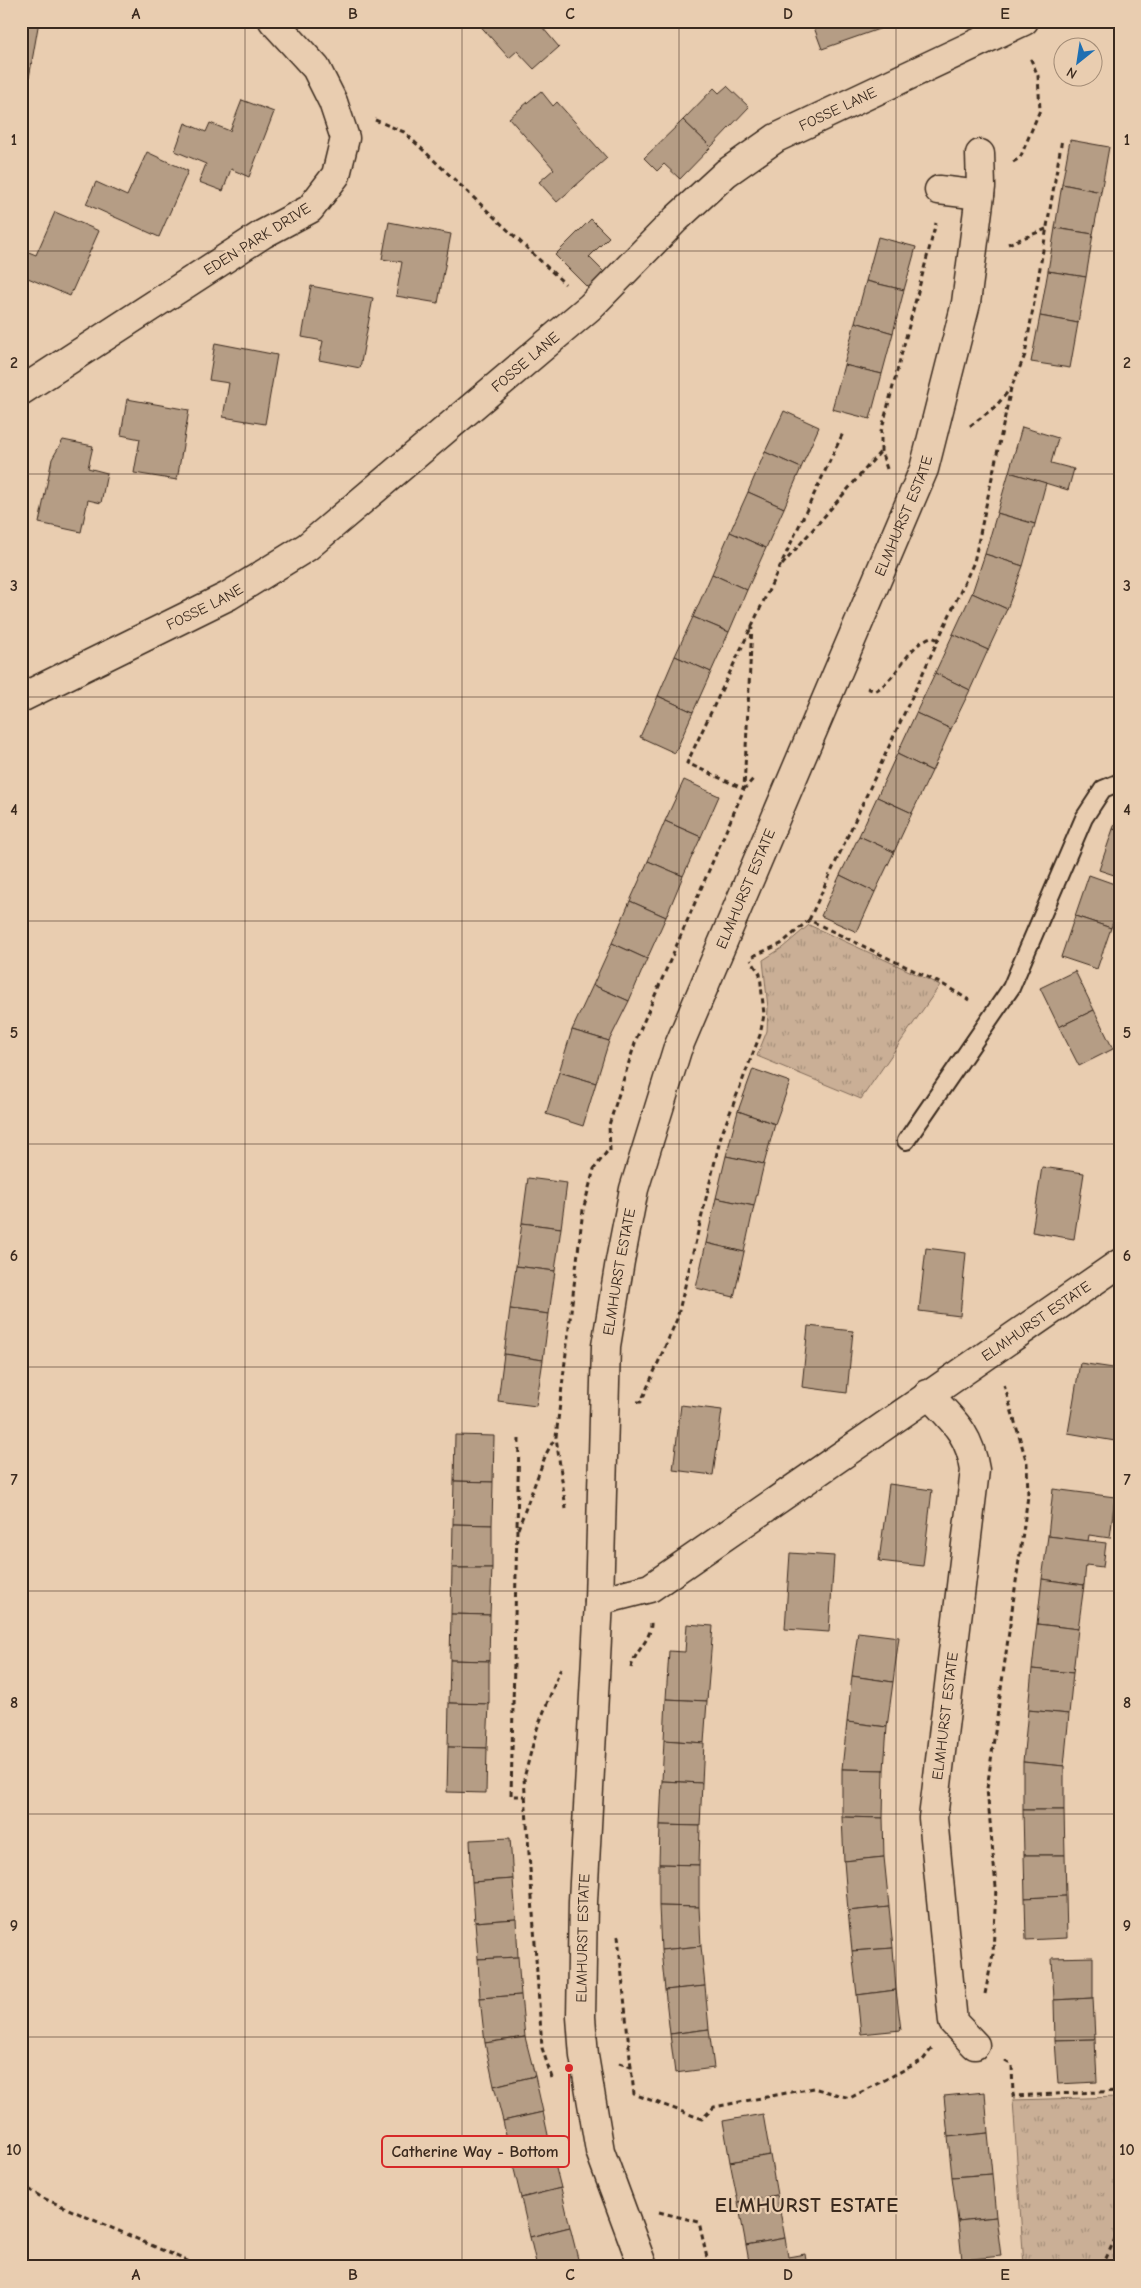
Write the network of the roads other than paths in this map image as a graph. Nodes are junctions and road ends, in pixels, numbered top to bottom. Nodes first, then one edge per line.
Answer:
1 (273, 21) edge
2 (1020, 22) edge
3 (980, 154) dead end
4 (939, 190) dead end
5 (980, 191) junction
6 (21, 391) edge
7 (21, 698) edge
8 (1120, 782) edge
9 (906, 1141) dead end
10 (1120, 1263) edge
11 (928, 1394) junction
12 (599, 1601) junction
13 (975, 2045) road end
14 (644, 2267) edge

1 - 6 street, EDEN PARK DRIVE
2 - 7 street, FOSSE LANE
3 - 5 street, ELMHURST ESTATE
4 - 5 street
5 - 12 street, ELMHURST ESTATE
8 - 9 lane
10 - 11 street, ELMHURST ESTATE
11 - 12 street, ELMHURST ESTATE
11 - 13 street, ELMHURST ESTATE
12 - 14 street, ELMHURST ESTATE

